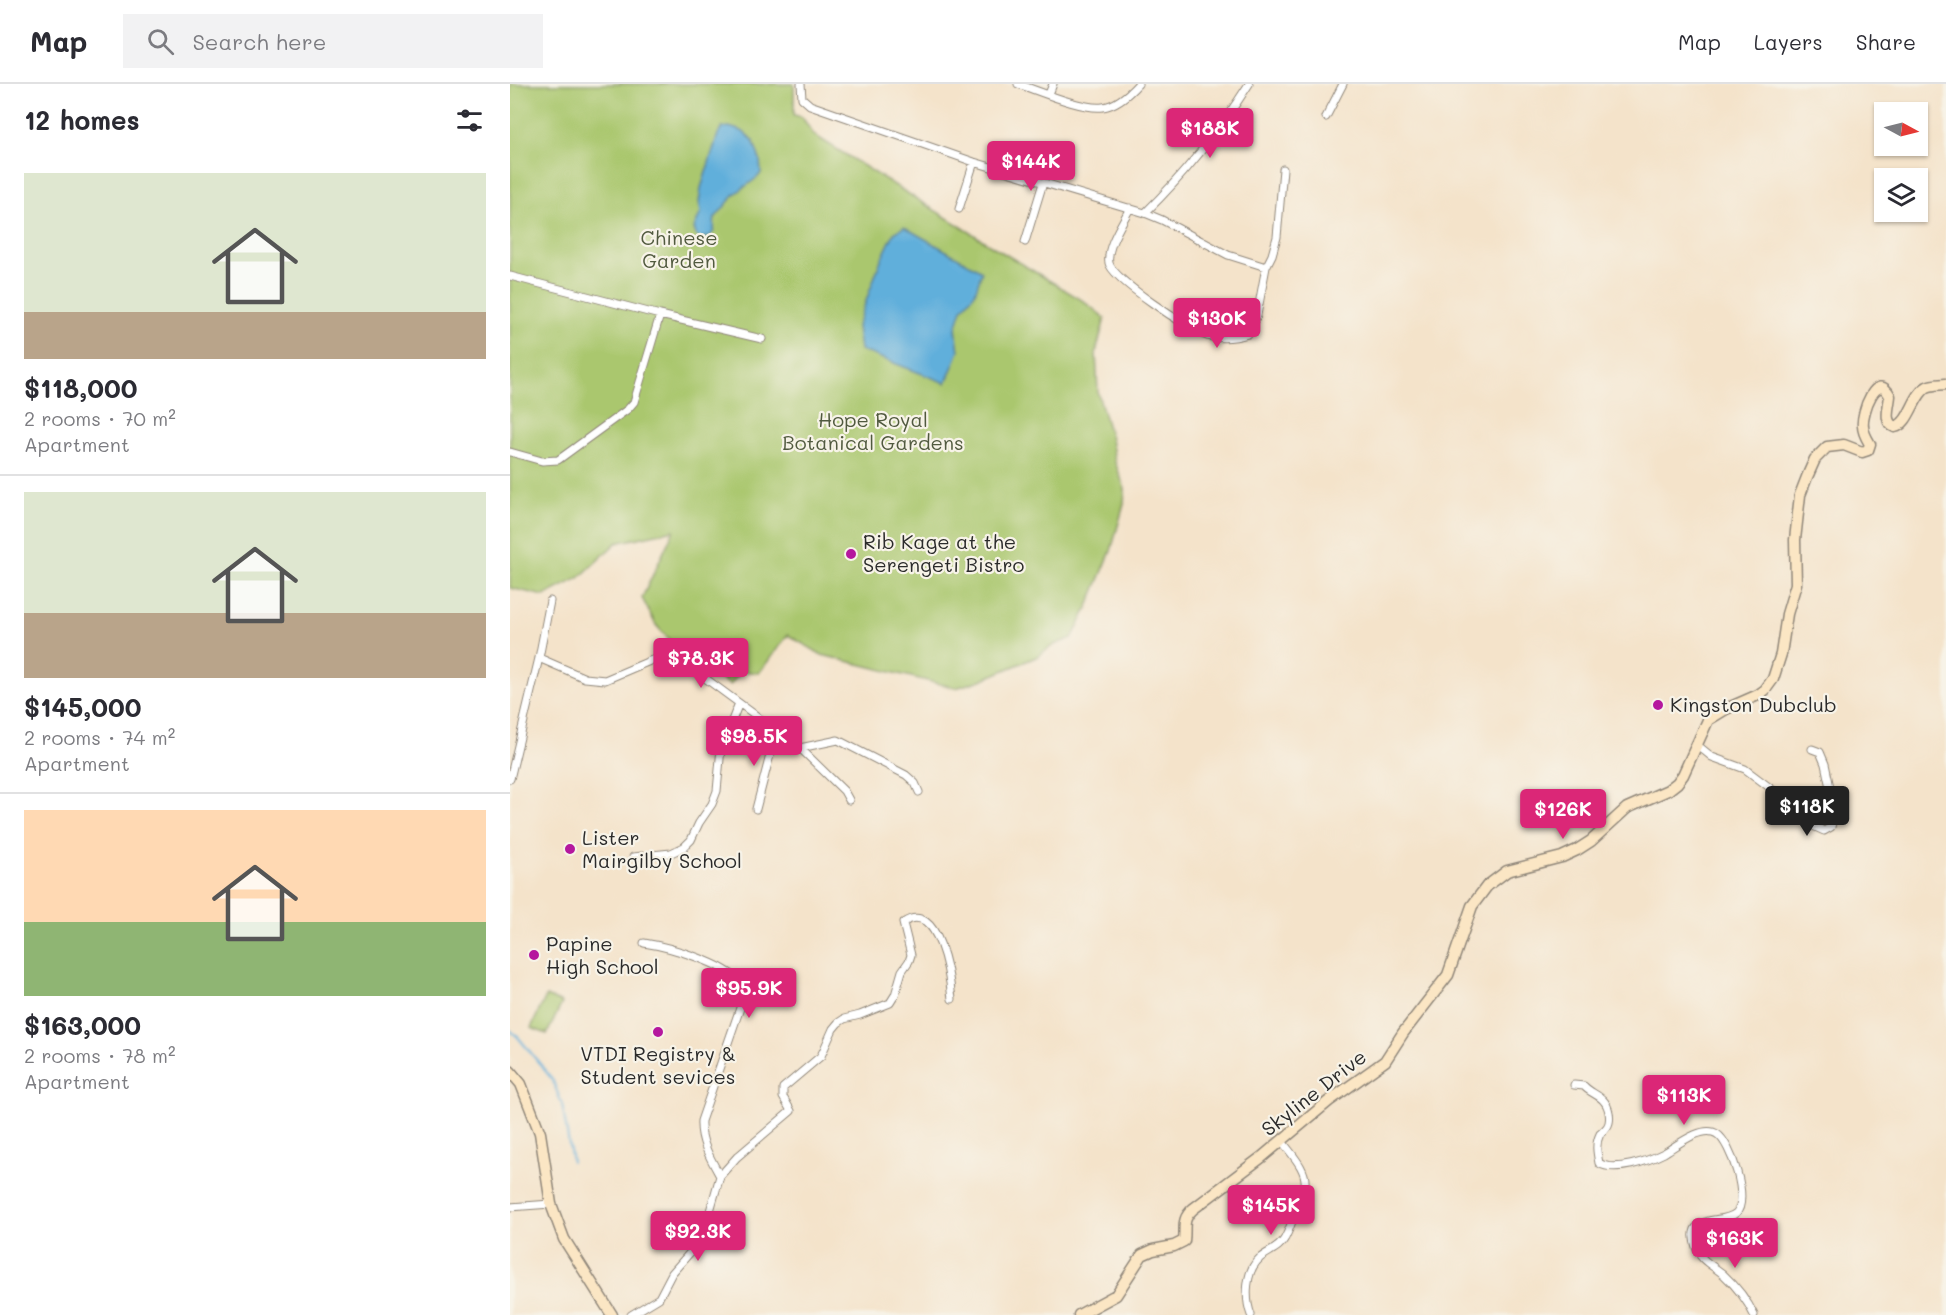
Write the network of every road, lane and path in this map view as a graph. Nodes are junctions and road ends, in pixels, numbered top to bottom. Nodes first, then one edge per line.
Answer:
1 (801, 84) edge
2 (1018, 84) edge
3 (1053, 84) edge
4 (1138, 84) edge
5 (1249, 84) edge
6 (1343, 84) edge
7 (1049, 94) junction
8 (1326, 117) dead end
9 (974, 162) junction
10 (1283, 169) dead end
11 (1043, 183) junction
12 (1130, 208) junction
13 (959, 209) dead end
14 (1144, 213) junction
15 (1024, 242) dead end
16 (1266, 267) junction
17 (510, 276) edge
18 (660, 315) junction
19 (762, 339) dead end
20 (1946, 384) edge
21 (510, 452) edge
22 (550, 601) dead end
23 (539, 658) junction
24 (739, 703) junction
25 (776, 732) junction
26 (1696, 744) junction
27 (800, 748) junction
28 (1812, 749) dead end
29 (510, 779) edge
30 (919, 792) dead end
31 (849, 800) dead end
32 (756, 809) dead end
33 (633, 857) dead end
34 (644, 943) dead end
35 (952, 999) dead end
36 (510, 1071) edge
37 (1574, 1085) dead end
38 (1282, 1141) junction
39 (720, 1176) junction
40 (550, 1204) junction
41 (510, 1207) edge
42 (612, 1315) edge
43 (631, 1315) edge
44 (1079, 1315) edge
45 (1251, 1315) edge
46 (1754, 1315) edge

1 - 9 street
2 - 7 street
3 - 7 street
4 - 7 street
5 - 14 street
6 - 8 street
9 - 11 street
9 - 13 street
10 - 16 street
11 - 12 street
11 - 15 street
12 - 14 street
12 - 16 street
14 - 16 street
17 - 18 street
18 - 19 street
18 - 21 street
20 - 26 street, Skyline Drive
22 - 23 street
23 - 24 street
23 - 29 street
24 - 25 street
24 - 33 street
25 - 27 street
25 - 32 street
26 - 28 street
26 - 38 street, Skyline Drive
27 - 30 street
27 - 31 street
34 - 39 street
35 - 39 street
36 - 40 street
37 - 46 street
38 - 44 street, Skyline Drive
38 - 45 street
39 - 43 street
40 - 41 street
40 - 42 street

